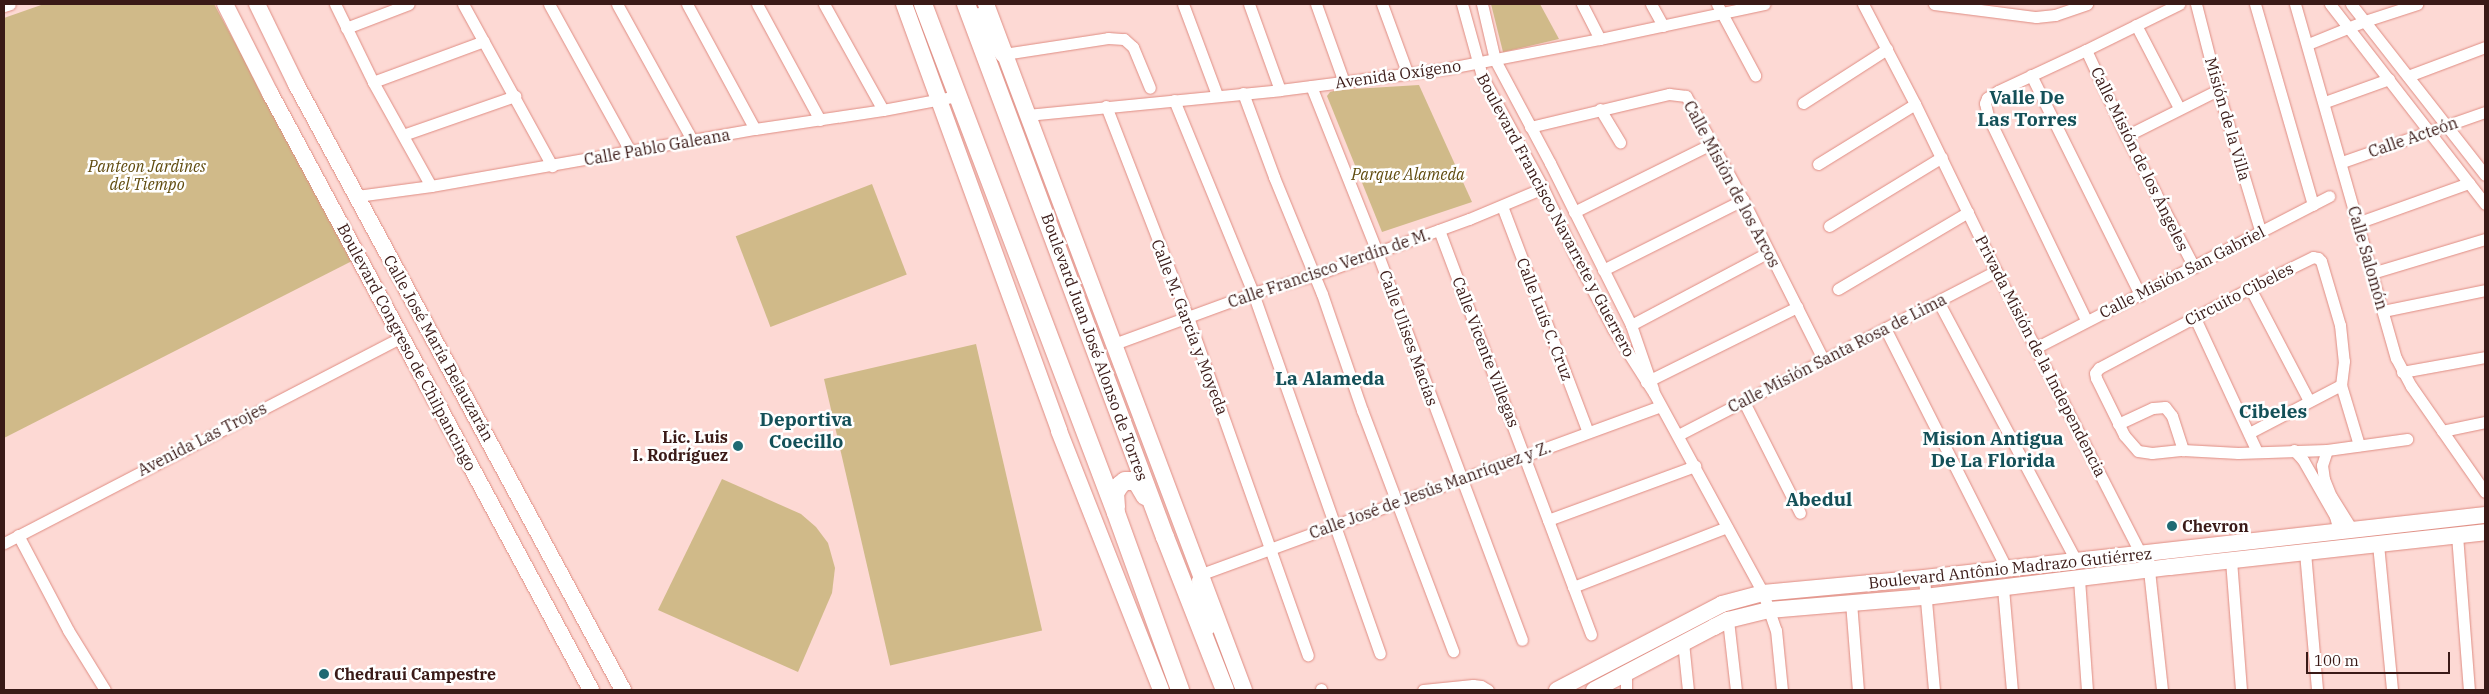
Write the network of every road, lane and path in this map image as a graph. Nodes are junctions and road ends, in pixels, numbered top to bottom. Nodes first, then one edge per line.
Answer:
1 (10, 4) edge
2 (225, 4) edge
3 (256, 4) edge
4 (335, 4) edge
5 (409, 4) edge
6 (463, 4) edge
7 (549, 4) edge
8 (617, 4) edge
9 (688, 4) edge
10 (757, 4) edge
11 (824, 4) edge
12 (904, 4) edge
13 (923, 4) edge
14 (966, 4) edge
15 (974, 4) edge
16 (986, 4) edge
17 (1183, 4) edge
18 (1249, 4) edge
19 (1316, 4) edge
20 (1382, 4) edge
21 (1462, 4) edge
22 (1482, 4) edge
23 (1582, 4) edge
24 (1651, 4) edge
25 (1764, 4) edge
26 (1863, 4) edge
27 (1934, 4) edge
28 (2087, 4) edge
29 (2179, 4) edge
30 (2196, 4) edge
31 (2255, 4) edge
32 (2295, 4) edge
33 (2330, 4) edge
34 (2351, 4) edge
35 (2417, 4) edge
36 (4, 6) edge
37 (1719, 8) edge
38 (2365, 21) junction
39 (2136, 24) junction
40 (1663, 26) junction
41 (2348, 27) junction
42 (346, 28) junction
43 (1600, 39) junction
44 (484, 41) junction
45 (2308, 44) junction
46 (2485, 47) edge
47 (1887, 49) junction
48 (2086, 50) junction
49 (1004, 54) junction
50 (1496, 60) junction
51 (1477, 64) junction
52 (1407, 72) junction
53 (1755, 75) dead end
54 (2031, 75) junction
55 (2408, 76) junction
56 (2389, 79) junction
57 (373, 82) junction
58 (1344, 82) junction
59 (1311, 86) junction
60 (1150, 88) dead end
61 (1280, 90) junction
62 (2218, 90) junction
63 (1243, 93) junction
64 (515, 96) junction
65 (1217, 96) junction
66 (948, 98) junction
67 (1174, 100) junction
68 (2324, 102) junction
69 (1802, 103) dead end
70 (1916, 104) junction
71 (1106, 106) junction
72 (2179, 108) junction
73 (883, 110) junction
74 (1600, 110) junction
75 (2485, 112) edge
76 (1027, 115) junction
77 (820, 120) junction
78 (2446, 125) junction
79 (1530, 127) junction
80 (755, 129) junction
81 (2429, 130) junction
82 (403, 135) junction
83 (2126, 136) junction
84 (973, 137) junction
85 (692, 140) junction
86 (1620, 142) dead end
87 (1713, 143) junction
88 (956, 144) junction
89 (630, 151) junction
90 (1942, 157) junction
91 (2342, 162) junction
92 (1818, 164) dead end
93 (552, 166) junction
94 (2485, 175) edge
95 (2469, 183) junction
96 (431, 186) junction
97 (1543, 188) junction
98 (357, 196) junction
99 (2329, 196) dead end
100 (1743, 200) junction
101 (2485, 204) edge
102 (2313, 205) junction
103 (1502, 206) junction
104 (1001, 212) junction
105 (1574, 212) junction
106 (1968, 212) junction
107 (982, 220) junction
108 (2358, 223) junction
109 (1829, 226) dead end
110 (1439, 230) junction
111 (2261, 233) junction
112 (2485, 239) edge
113 (2322, 246) dead end
114 (1377, 252) junction
115 (1769, 252) junction
116 (2318, 258) junction
117 (2194, 267) junction
118 (1603, 270) junction
119 (1996, 271) junction
120 (2372, 273) junction
121 (1315, 275) junction
122 (2250, 288) junction
123 (1838, 289) dead end
124 (2485, 290) edge
125 (1253, 293) junction
126 (2140, 295) junction
127 (1938, 301) junction
128 (1797, 307) junction
129 (2382, 311) junction
130 (2194, 316) junction
131 (1188, 317) junction
132 (2086, 320) junction
133 (1631, 325) junction
134 (1885, 328) junction
135 (401, 337) junction
136 (1114, 344) junction
137 (2035, 348) junction
138 (2485, 357) edge
139 (1823, 360) junction
140 (2402, 372) junction
141 (1649, 381) junction
142 (2341, 385) junction
143 (2309, 401) junction
144 (1744, 402) junction
145 (1660, 406) junction
146 (2485, 422) edge
147 (2118, 424) junction
148 (2442, 431) junction
149 (1588, 432) junction
150 (2249, 433) junction
151 (1678, 435) junction
152 (2407, 439) dead end
153 (2358, 445) junction
154 (2183, 450) junction
155 (2294, 450) junction
156 (2327, 450) junction
157 (2257, 452) junction
158 (1526, 454) junction
159 (1695, 466) junction
160 (1461, 479) junction
161 (2484, 489) edge
162 (1397, 504) junction
163 (1116, 513) junction
164 (1800, 513) dead end
165 (2485, 515) edge
166 (1548, 520) junction
167 (1335, 526) junction
168 (1727, 527) junction
169 (2346, 531) junction
170 (2485, 532) edge
171 (18, 535) junction
172 (2457, 535) junction
173 (1165, 537) junction
174 (4, 542) edge
175 (2378, 544) junction
176 (1272, 548) junction
177 (2305, 552) junction
178 (2142, 554) junction
179 (2231, 560) junction
180 (2076, 561) junction
181 (2007, 569) junction
182 (2149, 570) junction
183 (1200, 578) junction
184 (1924, 578) junction
185 (2079, 579) junction
186 (1573, 587) junction
187 (2003, 588) junction
188 (1763, 593) junction
189 (1925, 597) junction
190 (1851, 602) junction
191 (1770, 610) junction
192 (1728, 620) junction
193 (1591, 634) dead end
194 (1522, 640) dead end
195 (1683, 642) junction
196 (1453, 651) dead end
197 (1380, 653) dead end
198 (1157, 654) junction
199 (1308, 655) dead end
200 (1211, 657) junction
201 (614, 673) junction
202 (1626, 673) junction
203 (590, 688) edge
204 (105, 690) edge
205 (623, 690) edge
206 (1161, 690) edge
207 (1180, 690) edge
208 (1186, 690) edge
209 (1225, 690) edge
210 (1244, 690) edge
211 (1423, 690) edge
212 (1488, 690) edge
213 (1557, 690) edge
214 (1594, 690) edge
215 (1626, 690) edge
216 (1688, 690) edge
217 (1736, 690) edge
218 (1782, 690) edge
219 (1858, 690) edge
220 (1934, 690) edge
221 (2012, 690) edge
222 (2088, 690) edge
223 (2162, 690) edge
224 (2241, 690) edge
225 (2317, 690) edge
226 (2392, 690) edge
227 (2469, 690) edge

1 - 36 street
2 - 135 street, Boulevard Congreso de Chilpancingo
3 - 98 street, Calle José María Belauzarán
4 - 42 street
5 - 42 street
6 - 44 street
7 - 89 street
8 - 85 street
9 - 80 street
10 - 77 street
11 - 73 street
12 - 66 street
13 - 66 main road
14 - 173 main road, Boulevard Juan José Alonso de Torres
15 - 49 main road
16 - 49 street
17 - 65 street
18 - 61 street
19 - 58 street
20 - 52 street
21 - 51 street, Boulevard Francisco Navarrete y Guerrero
22 - 50 street, Boulevard Francisco Navarrete y Guerrero
23 - 43 street
24 - 40 street
25 - 37 street, Avenida Oxígeno
26 - 47 street, Privada Misión de la Independencia
27 - 28 street
29 - 39 street
30 - 62 street, Misión de la Villa
31 - 102 street
32 - 45 street, Calle Salomón
33 - 41 street
34 - 38 street
35 - 38 street
37 - 40 street, Avenida Oxígeno
37 - 53 street
38 - 41 street
38 - 55 street
39 - 48 street
39 - 72 street
40 - 43 street, Avenida Oxígeno
41 - 45 street
41 - 56 street
42 - 57 street
43 - 50 street, Avenida Oxígeno
44 - 57 street
44 - 64 street
45 - 68 street, Calle Salomón
46 - 55 street
47 - 69 street
47 - 70 street, Privada Misión de la Independencia
48 - 54 street
48 - 83 street, Calle Misión de los Ángeles
49 - 60 street
49 - 76 street
50 - 51 street, Avenida Oxígeno
50 - 79 street, Boulevard Francisco Navarrete y Guerrero
51 - 52 street, Avenida Oxígeno
51 - 97 street, Boulevard Francisco Navarrete y Guerrero
52 - 58 street, Avenida Oxígeno
54 - 126 street
54 - 132 street
55 - 78 street
56 - 68 street
56 - 81 street
57 - 82 street
58 - 59 street, Avenida Oxígeno
59 - 61 street, Avenida Oxígeno
59 - 114 street, Calle Ulises Macías
61 - 63 street, Avenida Oxígeno
62 - 72 street
62 - 111 street, Misión de la Villa
63 - 65 street, Avenida Oxígeno
63 - 121 street
64 - 82 street
64 - 93 street
65 - 67 street, Avenida Oxígeno
66 - 73 street, Calle Pablo Galeana
66 - 84 main road
66 - 88 street
67 - 71 street, Avenida Oxígeno
67 - 125 street
68 - 91 street, Calle Salomón
70 - 90 street, Privada Misión de la Independencia
70 - 92 street
71 - 76 street, Avenida Oxígeno
71 - 131 street, Calle M. García y Moyeda
72 - 83 street
73 - 77 street, Calle Pablo Galeana
74 - 79 street, Calle Misión de los Arcos
74 - 86 street
74 - 87 street, Calle Misión de los Arcos
75 - 78 street, Calle Acteón
76 - 136 street
77 - 80 street, Calle Pablo Galeana
78 - 81 street, Calle Acteón
78 - 94 street
79 - 105 street, Boulevard Francisco Navarrete y Guerrero
80 - 85 street, Calle Pablo Galeana
81 - 91 street, Calle Acteón
81 - 95 street
82 - 96 street
83 - 117 street, Calle Misión de los Ángeles
84 - 88 street
84 - 104 main road
85 - 89 street, Calle Pablo Galeana
87 - 100 street, Calle Misión de los Arcos
87 - 105 street
88 - 107 street
89 - 93 street, Calle Pablo Galeana
90 - 106 street, Privada Misión de la Independencia
90 - 109 street
91 - 108 street, Calle Salomón
93 - 96 street, Calle Pablo Galeana
95 - 101 street
95 - 108 street
96 - 98 street, Calle Pablo Galeana
97 - 103 street, Calle Francisco Verdín de M.
97 - 141 street, Boulevard Francisco Navarrete y Guerrero
98 - 201 street, Calle José María Belauzarán
99 - 102 street, Calle Misión San Gabriel
100 - 115 street, Calle Misión de los Arcos
100 - 118 street
102 - 111 street, Calle Misión San Gabriel
103 - 110 street, Calle Francisco Verdín de M.
103 - 149 street, Calle Luís C. Cruz
104 - 107 street
104 - 163 main road
105 - 118 street, Boulevard Francisco Navarrete y Guerrero
106 - 119 street, Privada Misión de la Independencia
106 - 123 street
107 - 198 street
108 - 120 street, Calle Salomón
110 - 114 street, Calle Francisco Verdín de M.
110 - 158 street, Calle Vicente Villegas
111 - 117 street, Calle Misión San Gabriel
112 - 120 street
113 - 116 street
114 - 121 street, Calle Francisco Verdín de M.
114 - 160 street, Calle Ulises Macías
115 - 128 street, Calle Misión de los Arcos
115 - 133 street
116 - 122 street, Circuito Cibeles
116 - 142 street
117 - 126 street, Calle Misión San Gabriel
118 - 133 street, Boulevard Francisco Navarrete y Guerrero
119 - 127 street, Calle Misión Santa Rosa de Lima
119 - 137 street, Privada Misión de la Independencia
120 - 129 street, Calle Salomón
121 - 125 street, Calle Francisco Verdín de M.
121 - 162 street
122 - 130 street, Circuito Cibeles
122 - 143 street
124 - 129 street
125 - 131 street, Calle Francisco Verdín de M.
125 - 167 street
126 - 132 street, Calle Misión San Gabriel
127 - 134 street, Calle Misión Santa Rosa de Lima
127 - 180 street
128 - 139 street, Calle Misión de los Arcos
128 - 141 street
129 - 140 street, Calle Salomón
130 - 147 street, Circuito Cibeles
130 - 150 street
131 - 136 street, Calle Francisco Verdín de M.
131 - 176 street, Calle M. García y Moyeda
132 - 137 street, Calle Misión San Gabriel
133 - 141 street, Boulevard Francisco Navarrete y Guerrero
134 - 139 street, Calle Misión Santa Rosa de Lima
134 - 181 street
135 - 171 street, Avenida Las Trojes
135 - 203 street, Boulevard Congreso de Chilpancingo
136 - 183 street
137 - 178 street, Privada Misión de la Independencia
138 - 140 street
139 - 144 street, Calle Misión Santa Rosa de Lima
140 - 148 street, Calle Salomón
141 - 145 street, Boulevard Francisco Navarrete y Guerrero
142 - 143 street
142 - 153 street
143 - 150 street
144 - 151 street, Calle Misión Santa Rosa de Lima
144 - 164 street
145 - 149 street, Calle José de Jesús Manríquez y Z.
145 - 151 street, Boulevard Francisco Navarrete y Guerrero
146 - 148 street
147 - 154 street, Circuito Cibeles
147 - 154 street
148 - 161 street, Calle Salomón
149 - 158 street, Calle José de Jesús Manríquez y Z.
150 - 157 street
151 - 159 street, Boulevard Francisco Navarrete y Guerrero
152 - 153 street, Circuito Cibeles
153 - 156 street, Circuito Cibeles
154 - 157 street, Circuito Cibeles
155 - 156 street, Circuito Cibeles
155 - 157 street, Circuito Cibeles
155 - 169 street
156 - 169 street
158 - 160 street, Calle José de Jesús Manríquez y Z.
158 - 166 street, Calle Vicente Villegas
159 - 166 street
159 - 168 street, Boulevard Francisco Navarrete y Guerrero
160 - 162 street, Calle José de Jesús Manríquez y Z.
160 - 194 street, Calle Ulises Macías
162 - 167 street, Calle José de Jesús Manríquez y Z.
162 - 196 street
163 - 173 main road
163 - 198 main road
165 - 169 street, Boulevard Antônio Madrazo Gutiérrez
166 - 186 street, Calle Vicente Villegas
167 - 176 street, Calle José de Jesús Manríquez y Z.
167 - 197 street
168 - 186 street
168 - 188 street, Boulevard Francisco Navarrete y Guerrero
169 - 178 street, Boulevard Antônio Madrazo Gutiérrez
170 - 172 street, Boulevard Antônio Madrazo Gutiérrez
171 - 174 street, Avenida Las Trojes
171 - 204 street
172 - 175 street, Boulevard Antônio Madrazo Gutiérrez
172 - 227 street
173 - 200 main road, Boulevard Juan José Alonso de Torres
175 - 177 street, Boulevard Antônio Madrazo Gutiérrez
175 - 226 street
176 - 183 street, Calle José de Jesús Manríquez y Z.
176 - 199 street, Calle M. García y Moyeda
177 - 179 street, Boulevard Antônio Madrazo Gutiérrez
177 - 225 street
178 - 180 street, Boulevard Antônio Madrazo Gutiérrez
178 - 182 street, Privada Misión de la Independencia
179 - 182 street, Boulevard Antônio Madrazo Gutiérrez
179 - 224 street
180 - 181 street, Boulevard Antônio Madrazo Gutiérrez
181 - 184 street, Boulevard Antônio Madrazo Gutiérrez
182 - 185 street, Boulevard Antônio Madrazo Gutiérrez
182 - 223 street, Privada Misión de la Independencia
183 - 200 main road
183 - 210 street
184 - 188 street, Boulevard Antônio Madrazo Gutiérrez
184 - 189 street
185 - 187 street, Boulevard Antônio Madrazo Gutiérrez
185 - 222 street
186 - 193 street, Calle Vicente Villegas
187 - 189 street, Boulevard Antônio Madrazo Gutiérrez
187 - 221 street
188 - 191 street, Boulevard Francisco Navarrete y Guerrero
188 - 213 street, Boulevard Antônio Madrazo Gutiérrez
189 - 190 street, Boulevard Antônio Madrazo Gutiérrez
189 - 220 street
190 - 191 street, Boulevard Antônio Madrazo Gutiérrez
190 - 219 street
191 - 192 street, Boulevard Antônio Madrazo Gutiérrez
191 - 218 street, Boulevard Francisco Navarrete y Guerrero
192 - 195 street, Boulevard Antônio Madrazo Gutiérrez
192 - 217 street
195 - 202 street, Boulevard Antônio Madrazo Gutiérrez
195 - 216 street
198 - 206 street
198 - 207 main road
198 - 208 main road
200 - 209 main road, Boulevard Juan José Alonso de Torres
201 - 203 street
201 - 205 street, Calle José María Belauzarán
202 - 214 street, Boulevard Antônio Madrazo Gutiérrez
202 - 215 street
211 - 212 street

